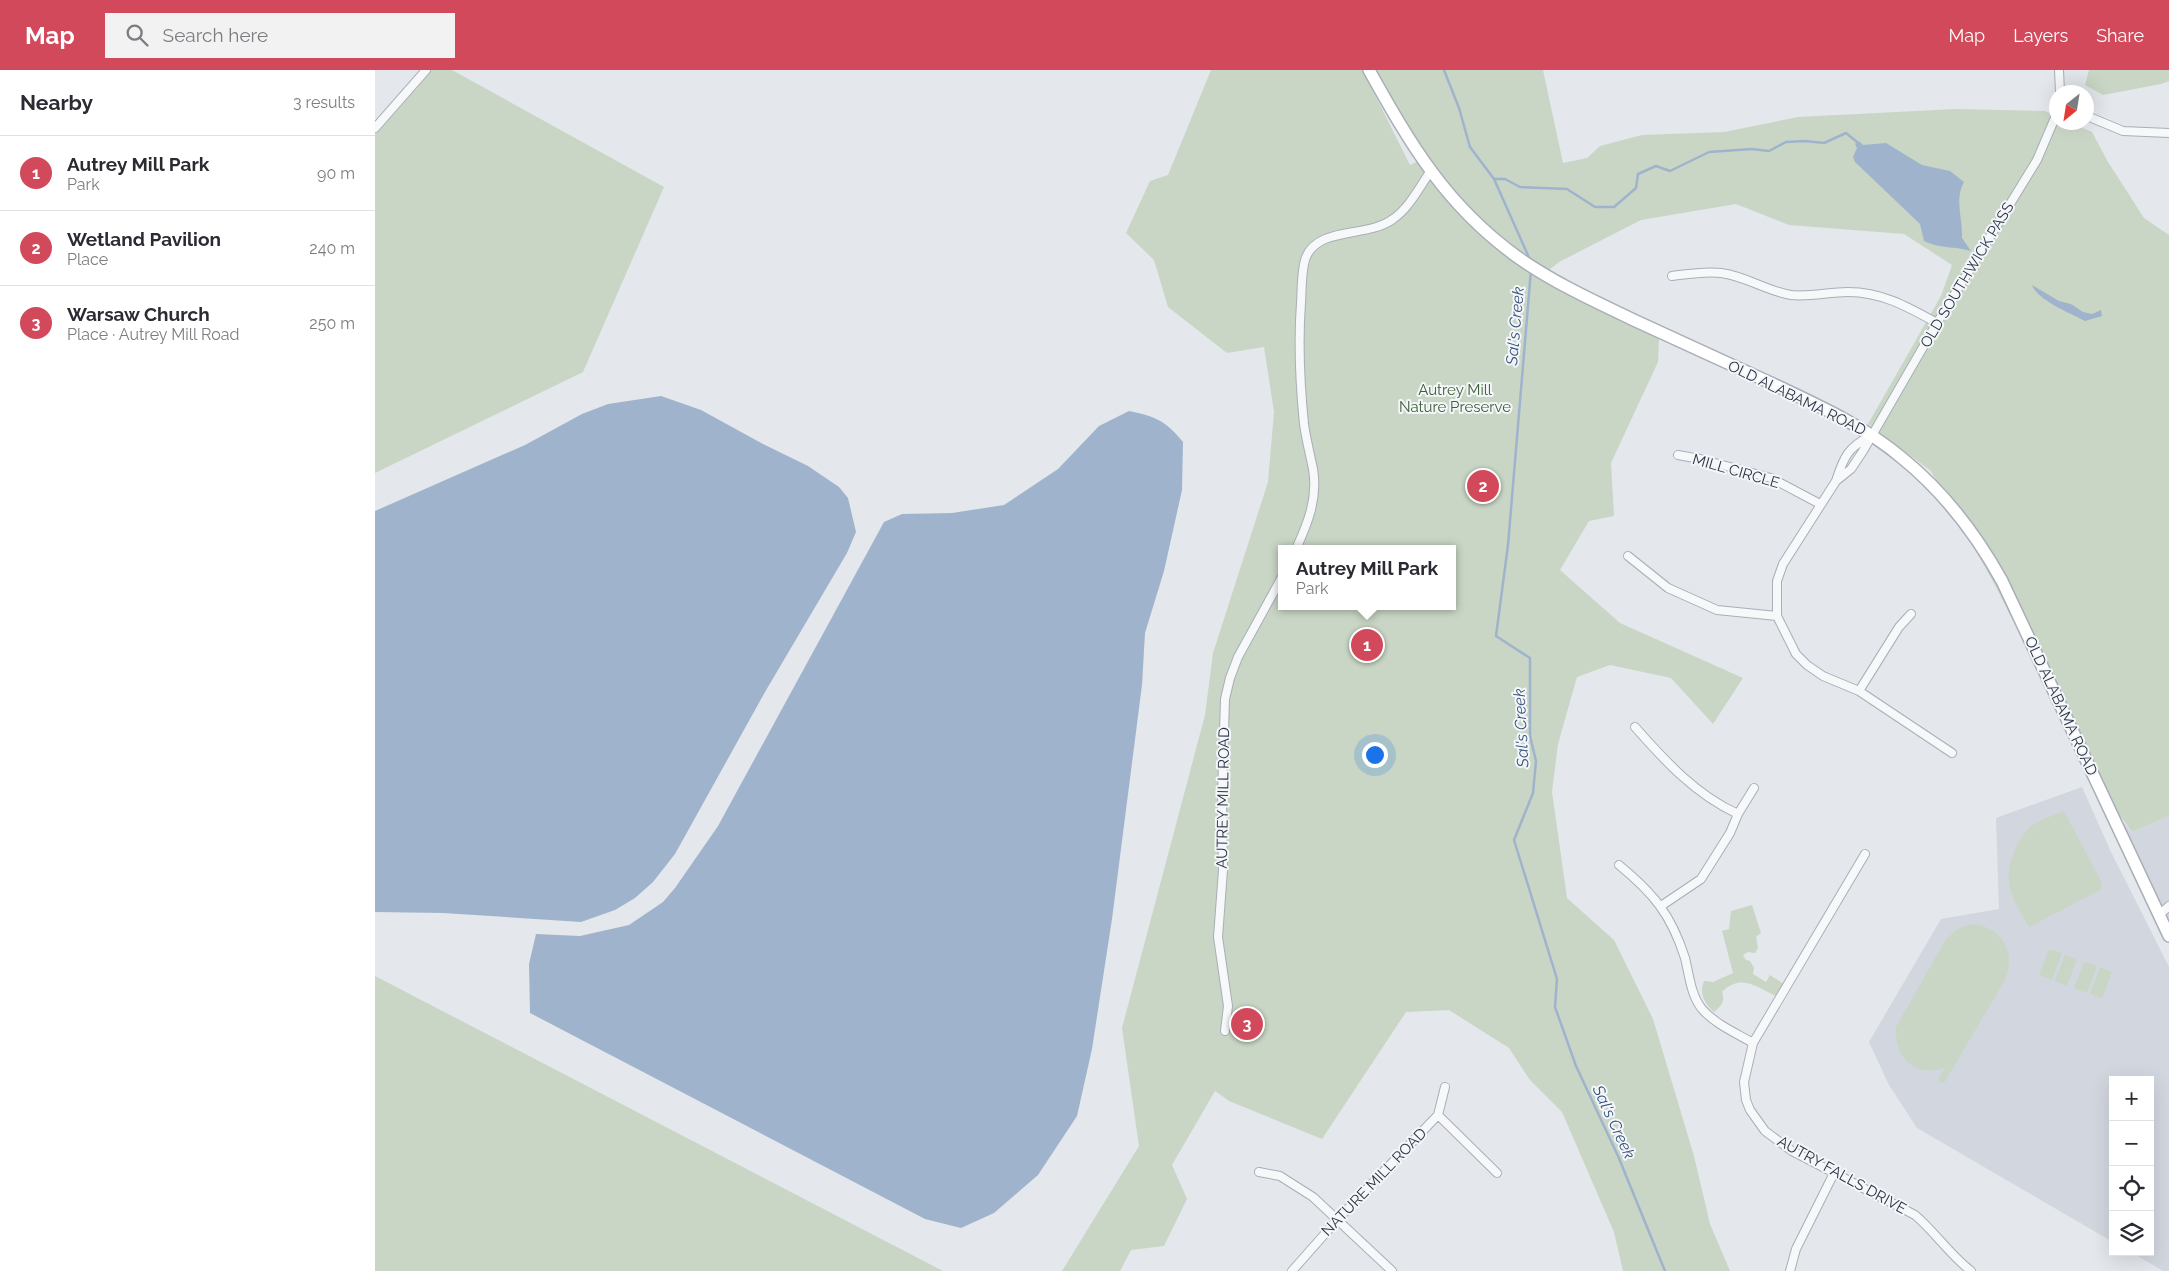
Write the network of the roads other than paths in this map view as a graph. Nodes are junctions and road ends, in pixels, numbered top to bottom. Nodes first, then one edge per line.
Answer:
1 (426, 70) edge
2 (1369, 70) edge
3 (2059, 70) edge
4 (2060, 85) edge
5 (2094, 119) edge
6 (375, 128) edge
7 (2050, 130) edge
8 (2169, 133) edge
9 (1430, 172) junction
10 (1672, 276) dead end
11 (1937, 323) junction
12 (1871, 435) junction
13 (1677, 455) dead end
14 (1836, 481) junction
15 (1820, 504) junction
16 (1298, 545) edge
17 (1628, 556) dead end
18 (1278, 584) edge
19 (1911, 614) dead end
20 (1777, 616) junction
21 (1859, 691) junction
22 (1635, 727) dead end
23 (1952, 753) dead end
24 (1754, 788) dead end
25 (1738, 814) junction
26 (1865, 854) dead end
27 (1619, 865) dead end
28 (1661, 906) junction
29 (2169, 906) edge
30 (2164, 914) edge
31 (2169, 936) edge
32 (1225, 1031) dead end
33 (1753, 1043) junction
34 (1445, 1087) dead end
35 (1439, 1115) junction
36 (1259, 1172) dead end
37 (1834, 1172) junction
38 (1497, 1173) dead end
39 (1338, 1218) junction
40 (1292, 1271) edge
41 (1392, 1271) edge
42 (1790, 1271) edge
43 (1971, 1271) edge

1 - 6 street
2 - 9 main road, OLD ALABAMA ROAD
3 - 4 street
5 - 8 street
7 - 11 street, OLD SOUTHWICK PASS
9 - 12 main road, OLD ALABAMA ROAD
9 - 16 street
10 - 11 street
11 - 12 street, OLD SOUTHWICK PASS
12 - 14 street, OLD SOUTHWICK PASS
12 - 14 street
12 - 30 main road, OLD ALABAMA ROAD
13 - 15 street, MILL CIRCLE
14 - 15 street
15 - 20 street
17 - 20 street
18 - 32 street, AUTREY MILL ROAD
19 - 21 street
20 - 21 street
21 - 23 street
22 - 25 street
24 - 25 street
25 - 28 street
26 - 33 street, AUTRY FALLS DRIVE
27 - 28 street
28 - 33 street
29 - 30 street
30 - 31 main road, OLD ALABAMA ROAD
33 - 37 street, AUTRY FALLS DRIVE
34 - 35 street, NATURE MILL ROAD
35 - 38 street
35 - 39 street, NATURE MILL ROAD
36 - 39 street
37 - 42 street
37 - 43 street, AUTRY FALLS DRIVE
39 - 40 street, NATURE MILL ROAD
39 - 41 street

